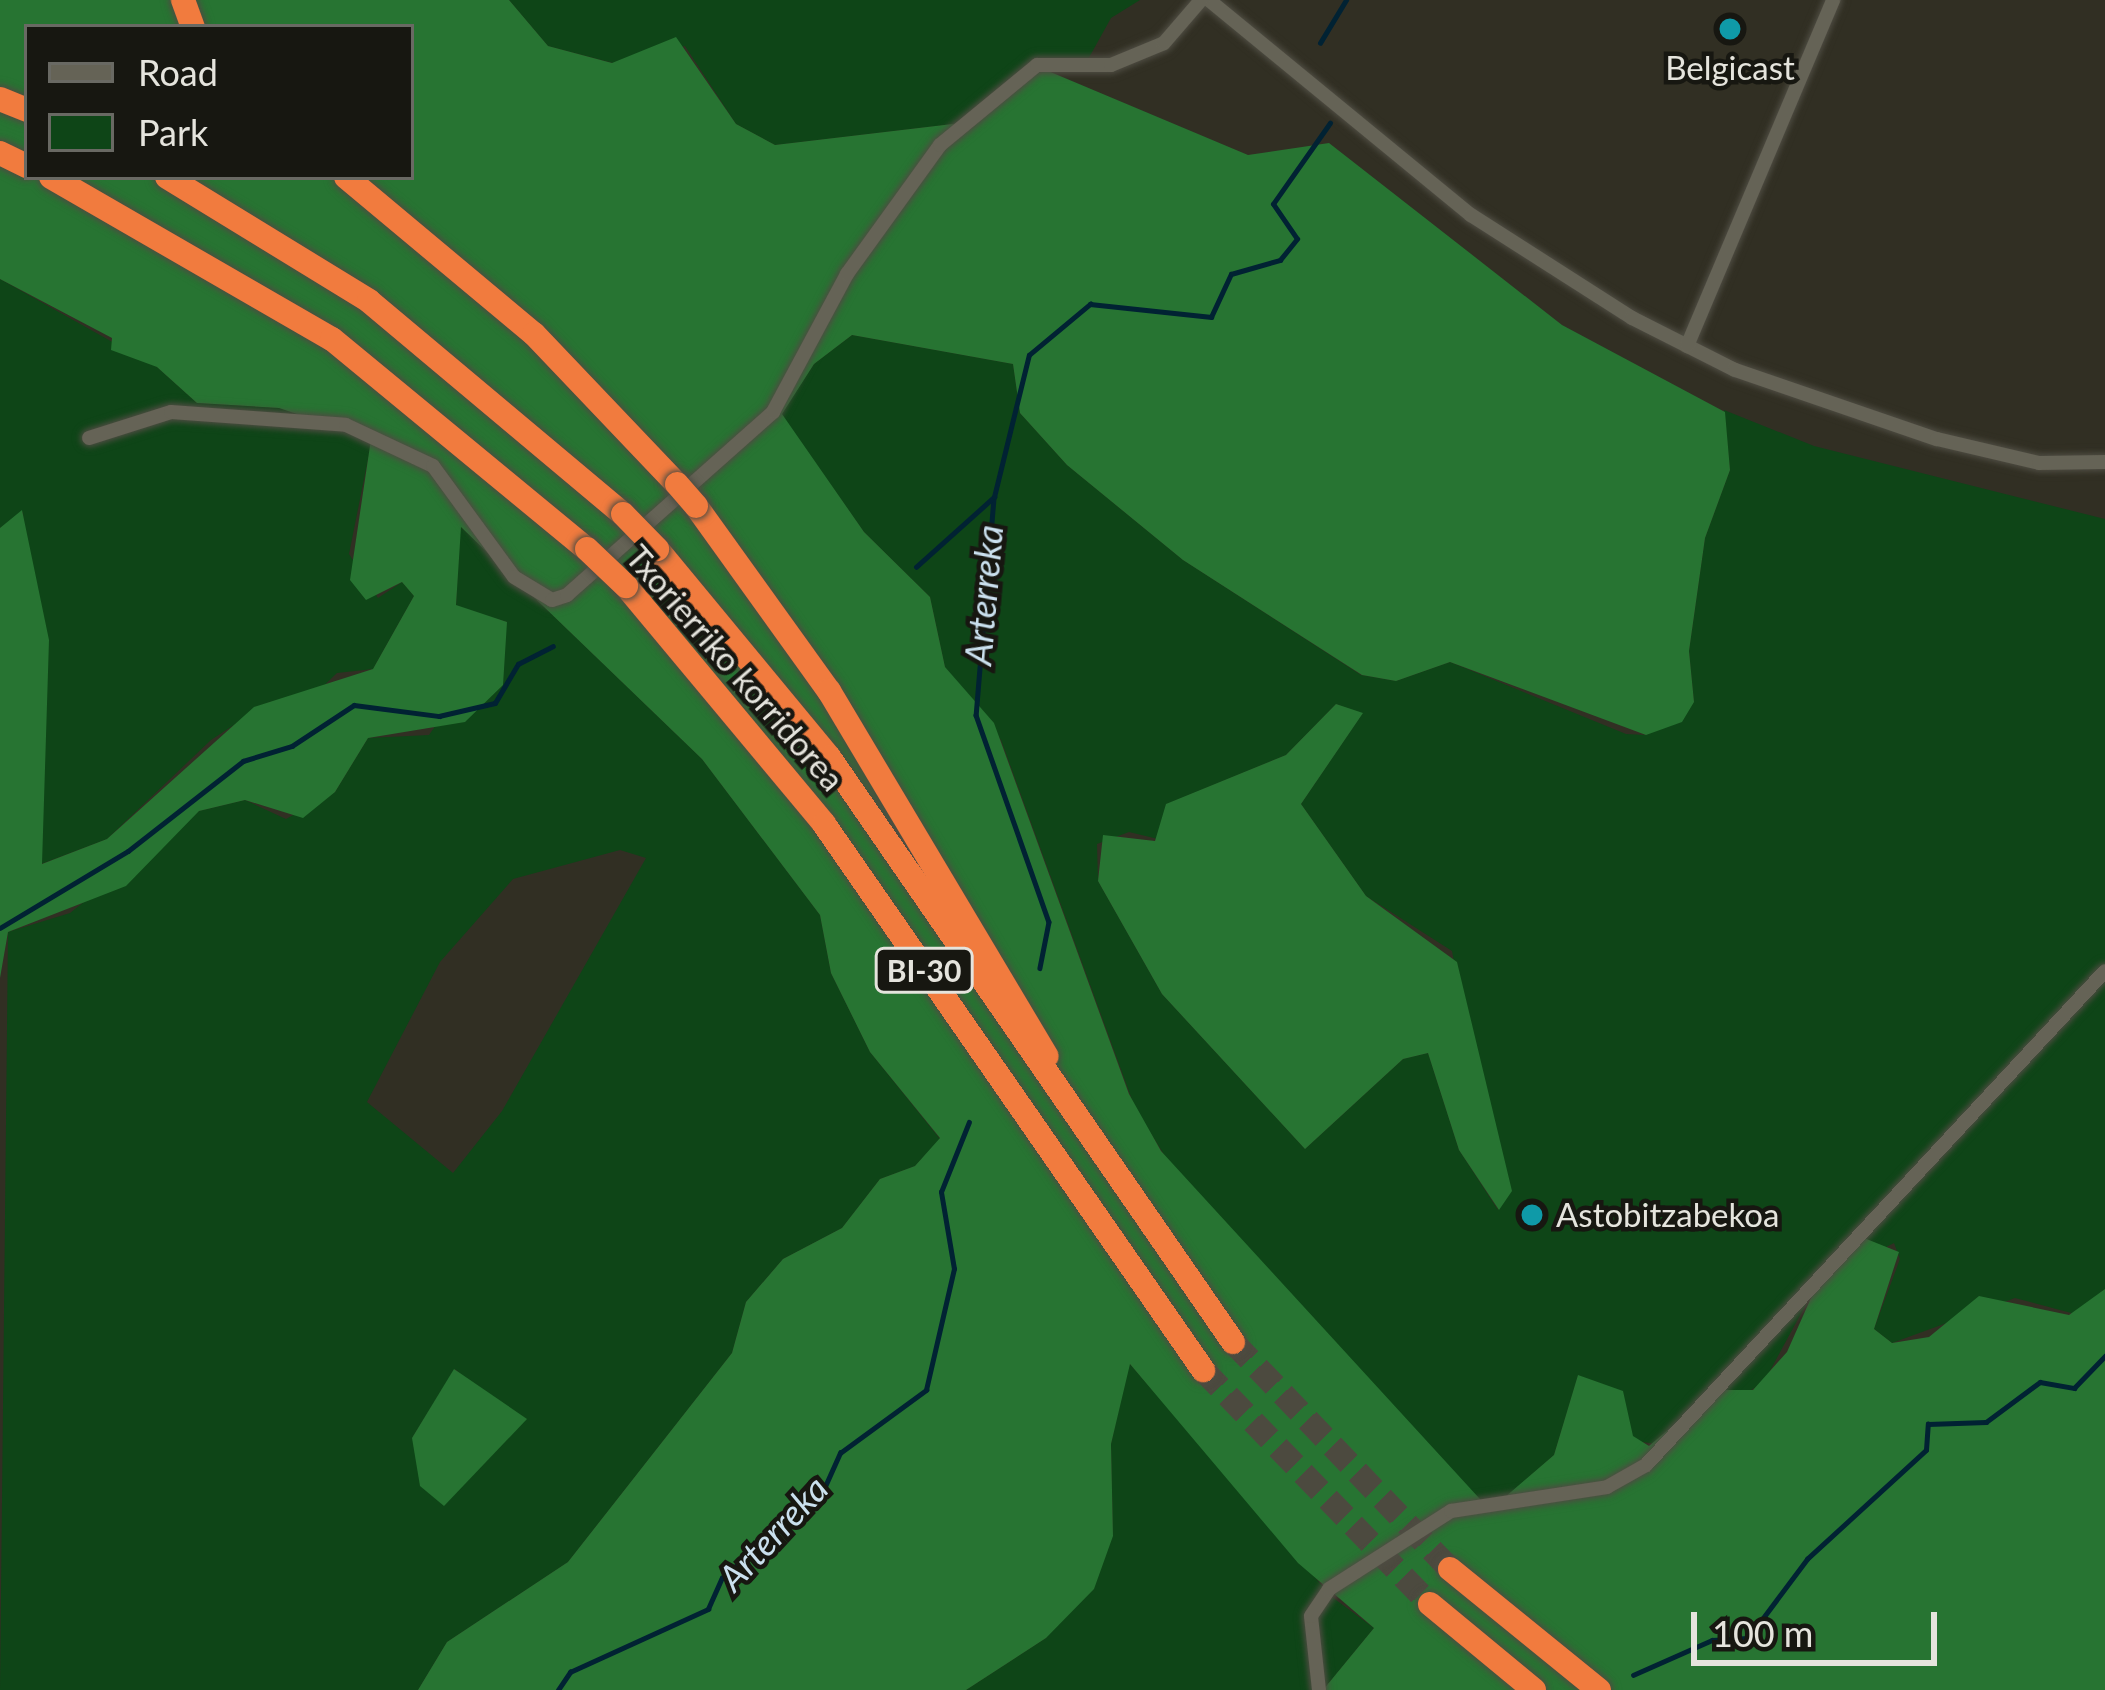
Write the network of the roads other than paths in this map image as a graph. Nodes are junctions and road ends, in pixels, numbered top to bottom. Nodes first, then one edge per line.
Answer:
1 (1205, 0) edge
2 (1833, 0) edge
3 (56, 180) edge
4 (171, 180) edge
5 (350, 180) edge
6 (1687, 346) junction
7 (89, 438) dead end
8 (2105, 462) edge
9 (2105, 971) edge
10 (1139, 1220) junction
11 (1233, 1342) tunnel mouth
12 (1203, 1370) tunnel mouth
13 (1450, 1569) tunnel mouth
14 (1430, 1604) tunnel mouth
15 (1319, 1690) edge
16 (1534, 1690) edge
17 (1599, 1690) edge

1 - 6 street
1 - 7 street
2 - 6 street
3 - 12 highway, Txorierriko korridorea / BI-30, bridge
4 - 10 highway, Txorierriko korridorea / BI-30, bridge
5 - 10 highway, bridge
6 - 8 street
9 - 15 street
10 - 11 highway, Txorierriko korridorea / BI-30
13 - 17 highway
14 - 16 highway

